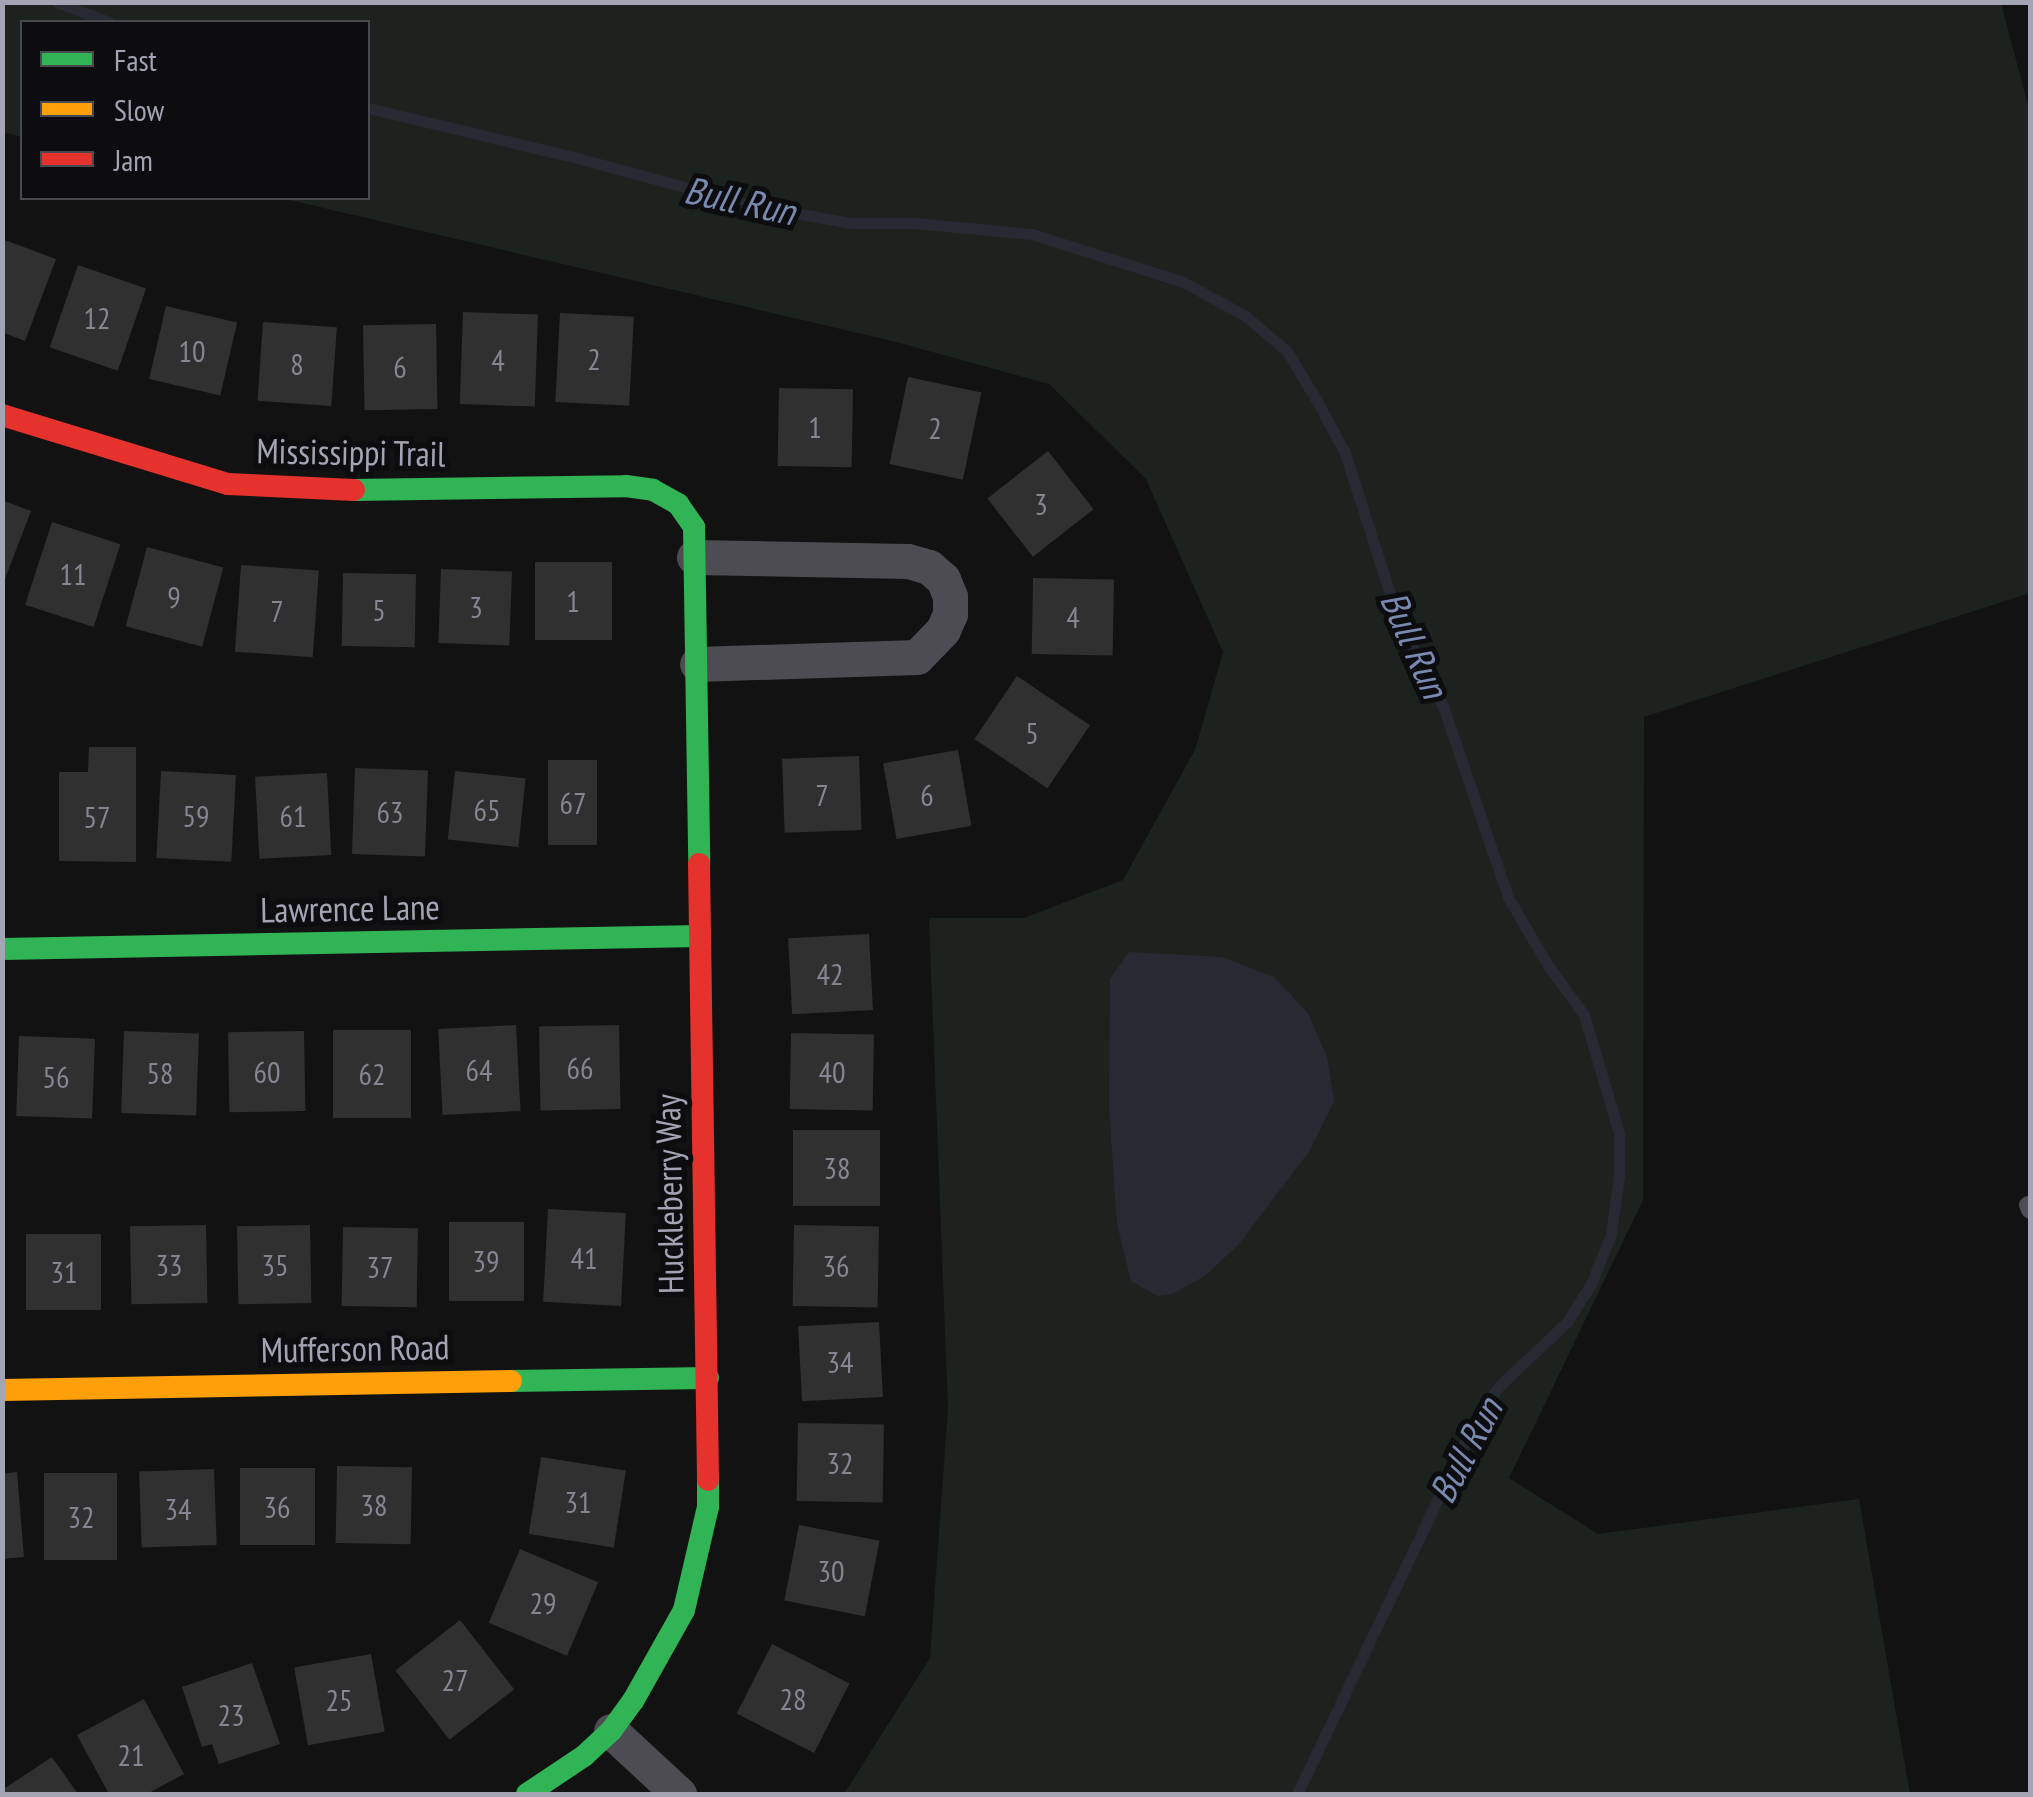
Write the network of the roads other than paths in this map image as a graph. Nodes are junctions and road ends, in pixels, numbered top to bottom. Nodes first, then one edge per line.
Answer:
1 (2, 415) edge
2 (694, 542) junction
3 (696, 664) junction
4 (700, 936) junction
5 (2, 949) edge
6 (708, 1378) junction
7 (2, 1390) edge
8 (611, 1731) junction
9 (527, 1794) edge
10 (679, 1794) edge

1 - 2 street, Mississippi Trail
2 - 3 street, Huckleberry Way
2 - 3 street
3 - 4 street, Huckleberry Way
4 - 5 street, Lawrence Lane
4 - 6 street, Huckleberry Way
6 - 7 street, Mufferson Road
6 - 8 street, Huckleberry Way
8 - 9 street, Huckleberry Way
8 - 10 street

